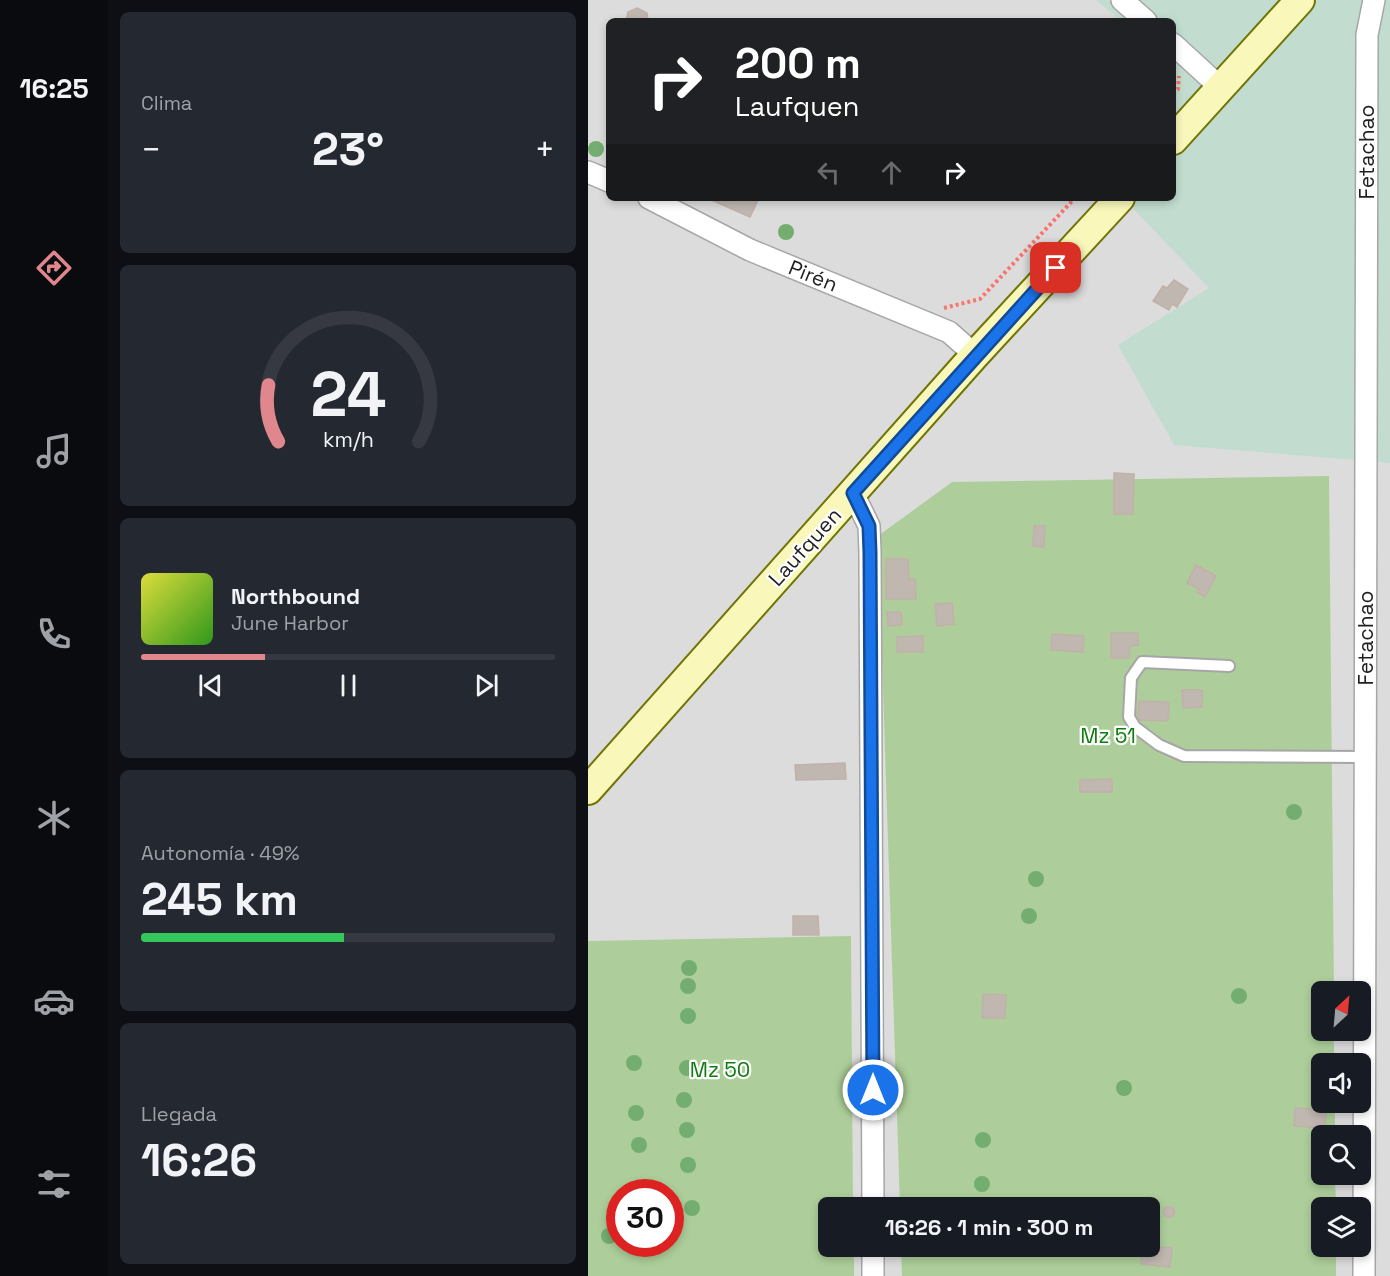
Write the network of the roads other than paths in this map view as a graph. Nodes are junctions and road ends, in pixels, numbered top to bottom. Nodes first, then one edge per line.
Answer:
1 (1122, 0) edge
2 (1300, 0) edge
3 (1374, 0) edge
4 (1143, 18) edge
5 (1176, 47) edge
6 (1221, 88) junction
7 (1176, 137) edge
8 (588, 172) edge
9 (606, 180) edge
10 (655, 201) edge
11 (1117, 201) edge
12 (975, 355) junction
13 (853, 493) junction
14 (1229, 666) dead end
15 (1365, 757) junction
16 (588, 790) edge
17 (873, 1197) edge
18 (873, 1257) edge
19 (873, 1276) edge
20 (1364, 1276) edge

1 - 4 street
2 - 6 street
3 - 15 street, Fetachao
5 - 6 street
6 - 7 street
8 - 9 street
10 - 12 street, Pirén
11 - 12 street, Laufquen
12 - 13 street, Laufquen
13 - 16 street, Laufquen
13 - 17 street
14 - 15 lane
15 - 20 street, Fetachao
18 - 19 street

